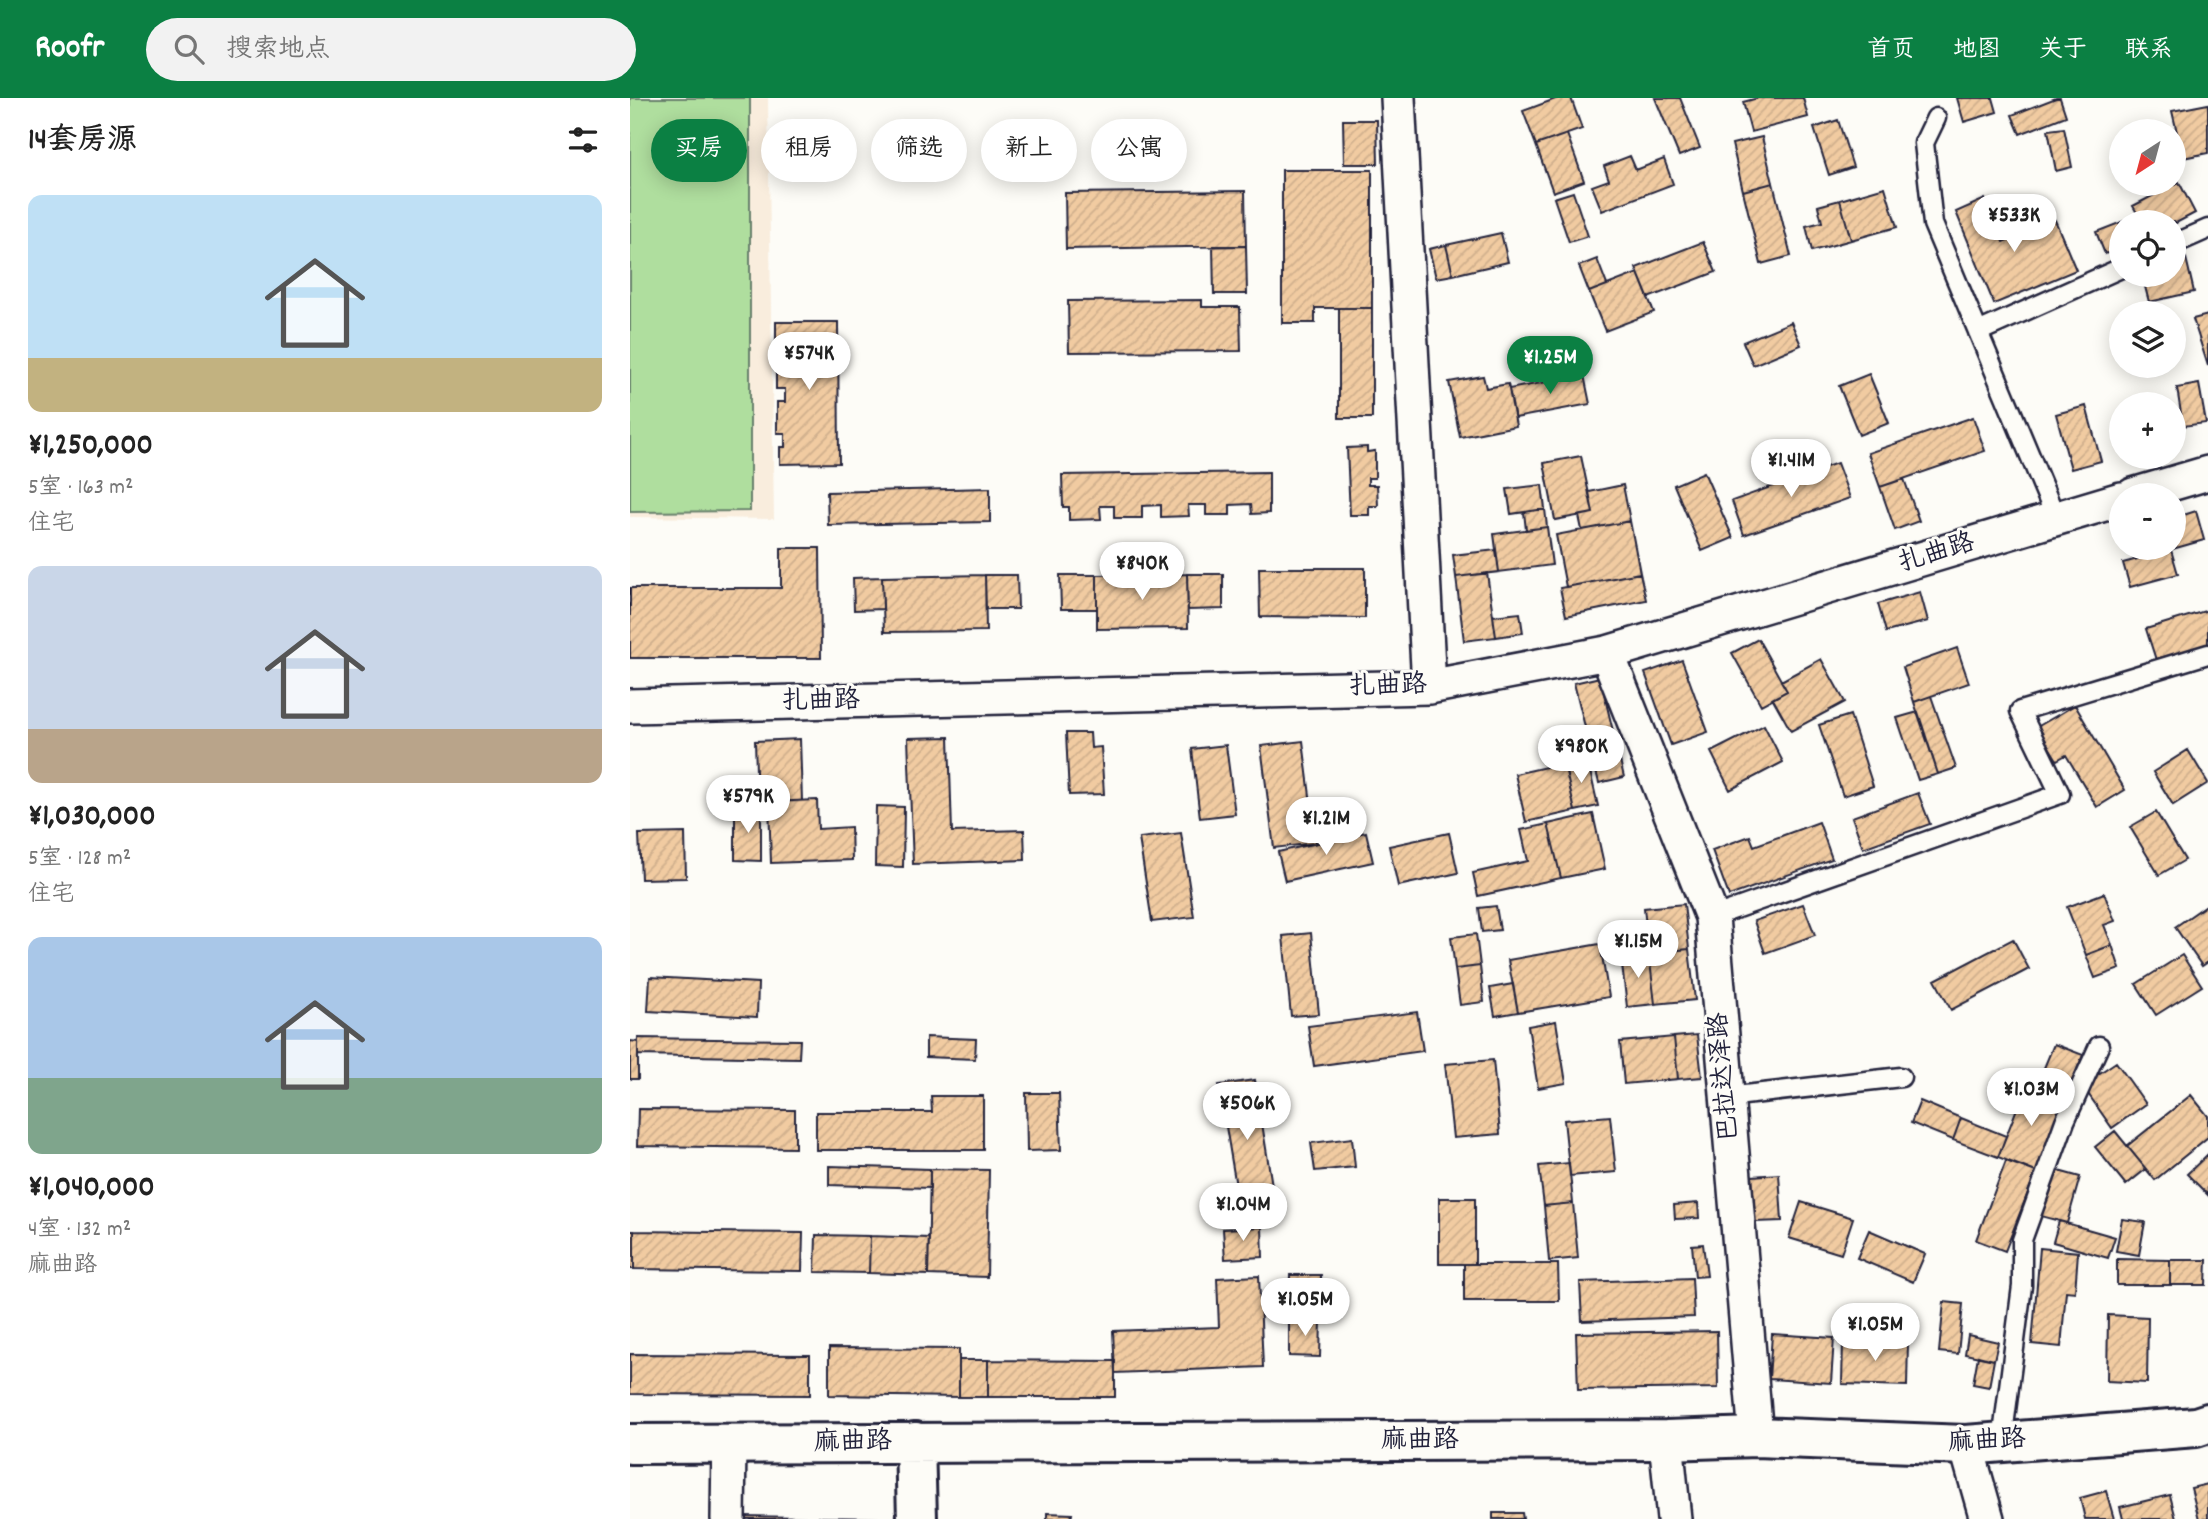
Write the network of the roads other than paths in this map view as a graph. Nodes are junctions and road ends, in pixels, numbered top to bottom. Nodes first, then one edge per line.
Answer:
1 (1398, 98) edge
2 (1936, 118) dead end
3 (2208, 229) edge
4 (2186, 239) edge
5 (2109, 273) edge
6 (1978, 332) junction
7 (2208, 473) edge
8 (2174, 483) edge
9 (2109, 503) edge
10 (2056, 518) junction
11 (1606, 653) junction
12 (2208, 654) edge
13 (1429, 687) junction
14 (630, 706) edge
15 (1712, 917) junction
16 (2099, 1046) dead end
17 (1900, 1077) dead end
18 (1727, 1097) junction
19 (2208, 1423) edge
20 (1756, 1437) junction
21 (1665, 1440) junction
22 (915, 1442) junction
23 (630, 1444) edge
24 (1984, 1444) junction
25 (729, 1445) junction
26 (728, 1519) edge
27 (917, 1519) edge
28 (1674, 1519) edge
29 (1987, 1519) edge

1 - 13 street
2 - 6 lane
3 - 4 lane
5 - 6 lane
6 - 10 lane
7 - 8 street
9 - 10 street, 扎曲路
10 - 11 street, 扎曲路
11 - 13 street, 扎曲路
11 - 15 street, 巴拉达泽路
12 - 15 lane
13 - 14 street, 扎曲路
15 - 18 street, 巴拉达泽路
16 - 24 lane
17 - 18 lane
18 - 20 street, 巴拉达泽路
19 - 24 main road, 麻曲路
20 - 21 main road, 麻曲路
20 - 24 main road, 麻曲路
21 - 22 main road, 麻曲路
21 - 28 street
22 - 25 main road, 麻曲路
22 - 27 main road
23 - 25 main road, 麻曲路
24 - 29 street
25 - 26 street

